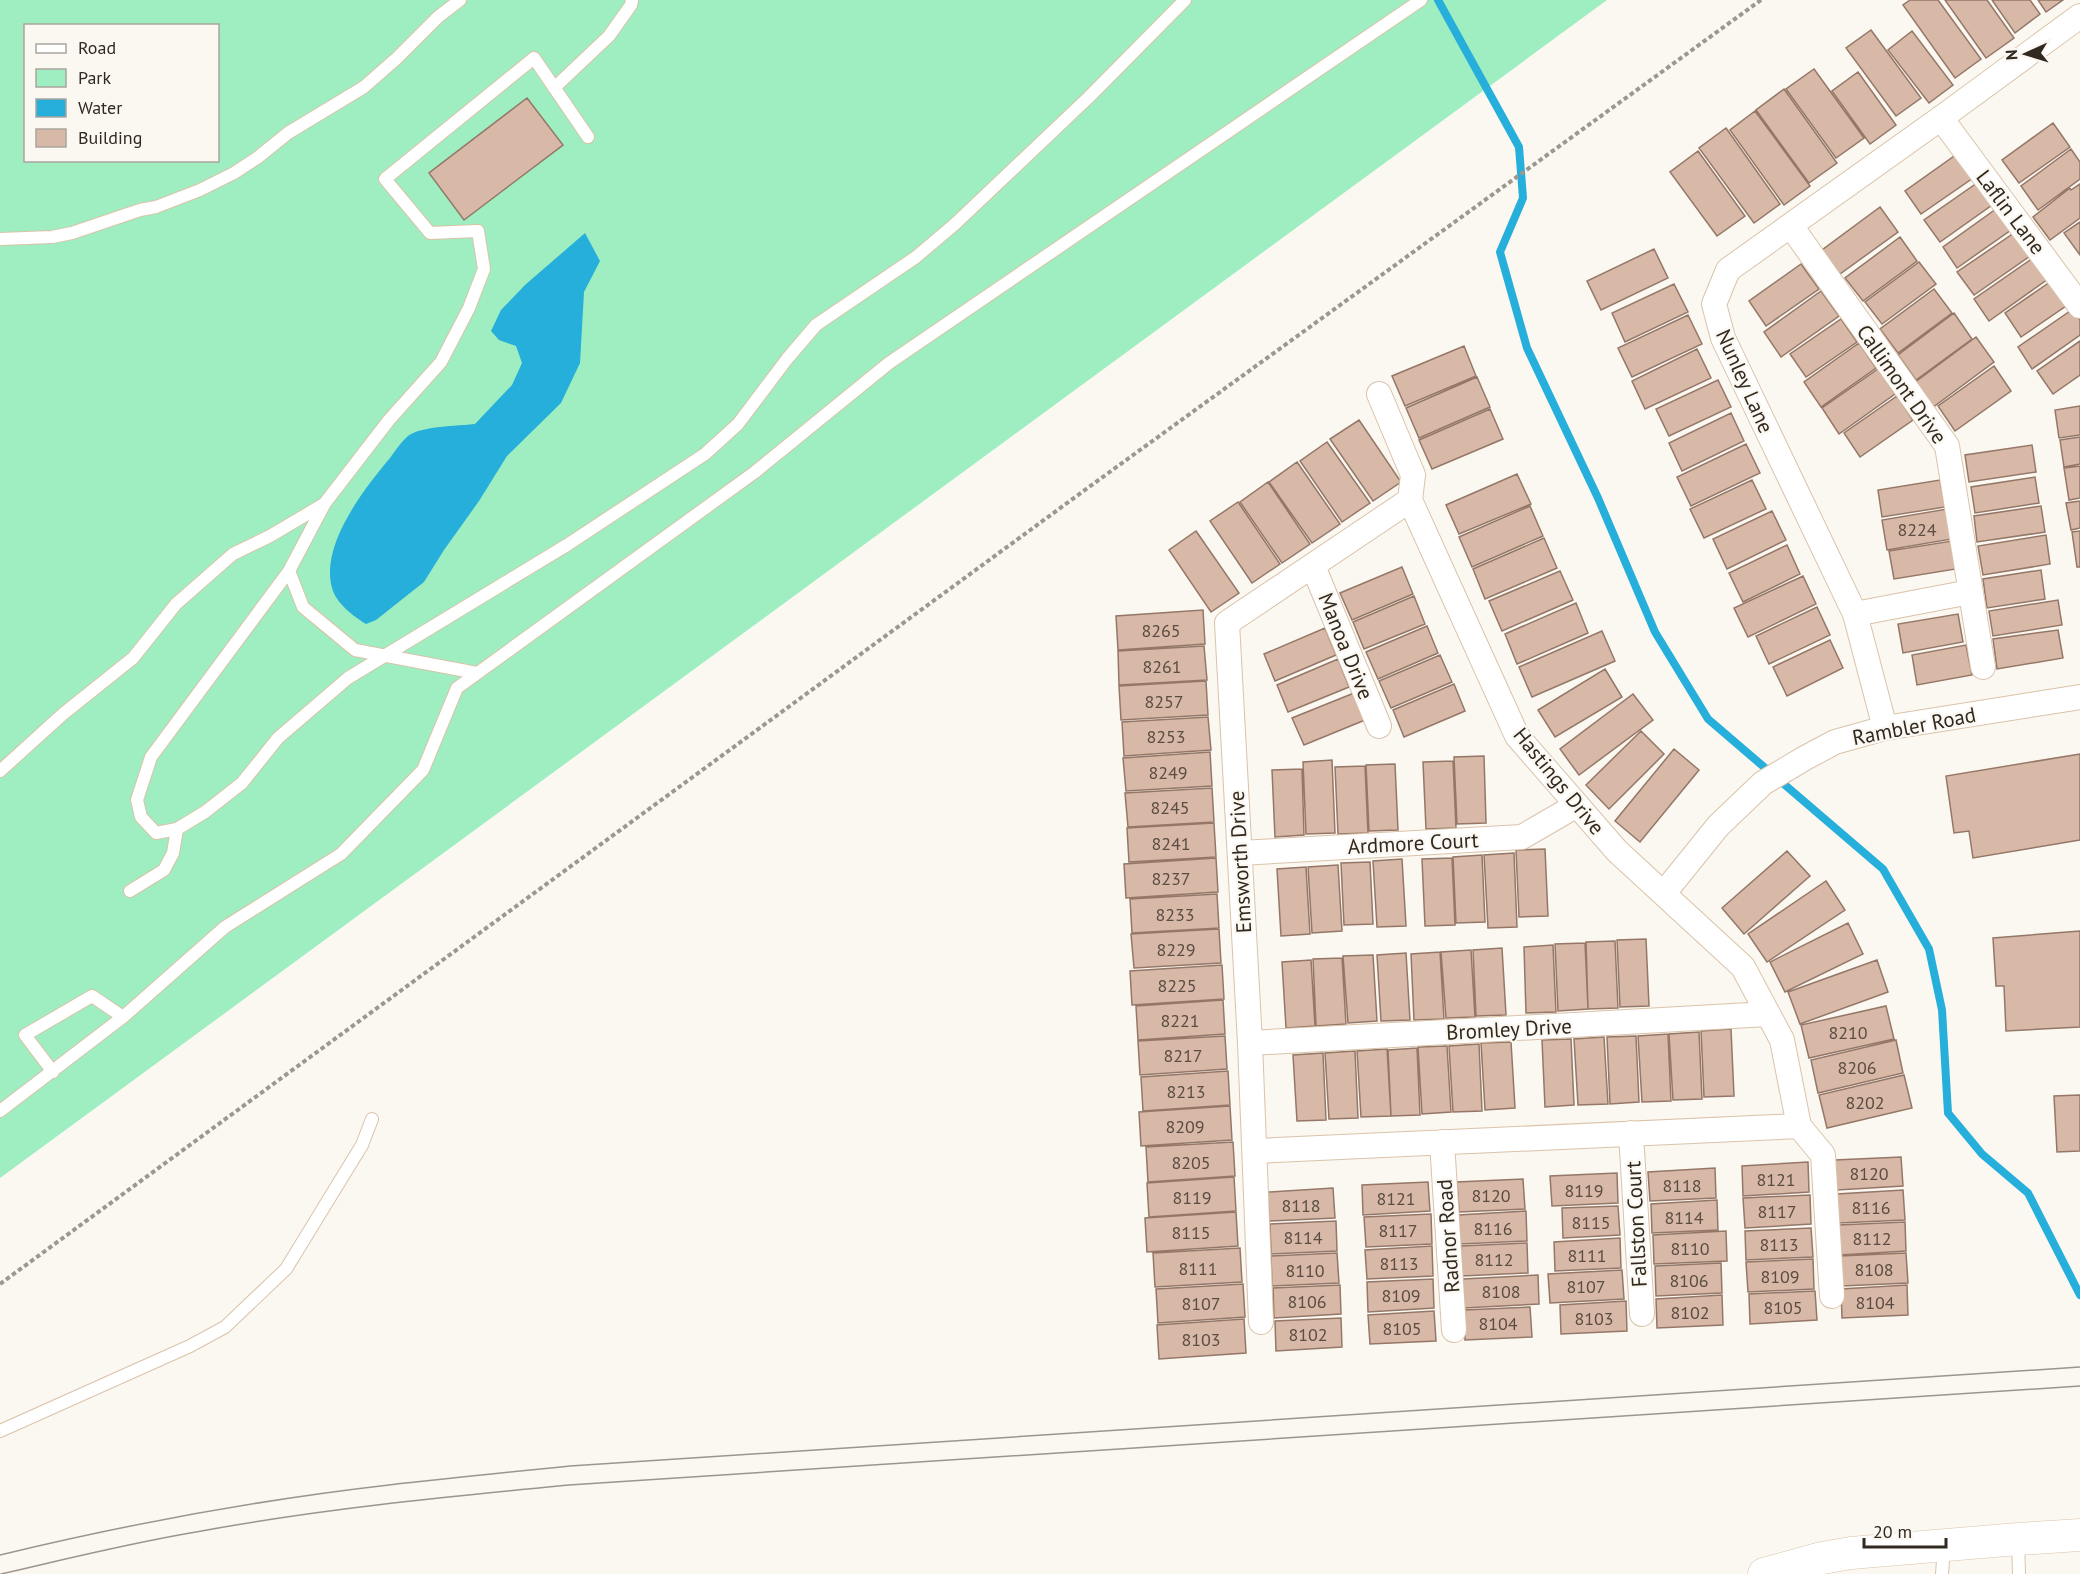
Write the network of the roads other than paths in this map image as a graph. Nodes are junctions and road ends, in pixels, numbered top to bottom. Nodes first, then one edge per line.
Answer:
1 (460, 0) edge
2 (632, 0) edge
3 (1185, 0) edge
4 (1420, 1) edge
5 (2080, 16) edge
6 (554, 88) junction
7 (1941, 118) junction
8 (588, 137) dead end
9 (1791, 226) junction
10 (0, 239) edge
11 (2080, 306) edge
12 (1379, 394) dead end
13 (1410, 500) junction
14 (325, 503) junction
15 (1313, 566) junction
16 (290, 571) junction
17 (1970, 592) junction
18 (1855, 614) junction
19 (384, 656) junction
20 (1983, 667) dead end
21 (477, 673) junction
22 (2080, 697) edge
23 (1379, 726) dead end
24 (1885, 728) junction
25 (0, 771) edge
26 (1577, 805) junction
27 (177, 829) junction
28 (1240, 853) junction
29 (129, 891) dead end
30 (1664, 893) junction
31 (1768, 1014) junction
32 (123, 1017) junction
33 (1250, 1043) junction
34 (53, 1072) junction
35 (0, 1111) edge
36 (372, 1119) dead end
37 (1799, 1126) junction
38 (1631, 1133) junction
39 (1442, 1142) junction
40 (1255, 1151) junction
41 (1832, 1296) dead end
42 (1642, 1314) dead end
43 (1262, 1322) dead end
44 (1454, 1330) dead end
45 (0, 1431) edge
46 (2080, 1535) edge
47 (2018, 1539) junction
48 (1943, 1560) edge
49 (1764, 1574) edge
50 (2019, 1574) edge

1 - 10 lane
2 - 6 lane
3 - 19 lane
4 - 21 lane
5 - 7 street, Nunley Lane
6 - 8 lane
6 - 14 lane
7 - 9 street, Nunley Lane
7 - 11 street, Laflin Lane
9 - 17 street, Callimont Drive
9 - 18 street, Nunley Lane
12 - 13 street, Hastings Drive
13 - 15 street, Emsworth Drive
13 - 26 street, Hastings Drive
14 - 16 lane
14 - 25 lane
15 - 23 street, Manoa Drive
15 - 28 street, Emsworth Drive
16 - 19 lane
16 - 27 lane
17 - 18 street
17 - 20 street, Callimont Drive
18 - 24 street, Nunley Lane
19 - 21 lane
19 - 27 lane
21 - 32 lane
22 - 24 street, Rambler Road
24 - 30 street, Rambler Road
26 - 28 street, Ardmore Court
26 - 30 street, Hastings Drive
27 - 29 lane
28 - 33 street, Emsworth Drive
30 - 31 street, Hastings Drive
31 - 33 street, Bromley Drive
31 - 37 street, Hastings Drive
32 - 34 lane
32 - 34 lane
33 - 40 street, Emsworth Drive
34 - 35 lane
36 - 45 lane
37 - 38 street
37 - 41 street, Hastings Drive
38 - 39 street
38 - 42 street, Fallston Court
39 - 40 street
39 - 44 street, Radnor Road
40 - 43 street, Emsworth Drive
46 - 47 street
47 - 48 street
47 - 50 lane
48 - 49 street

